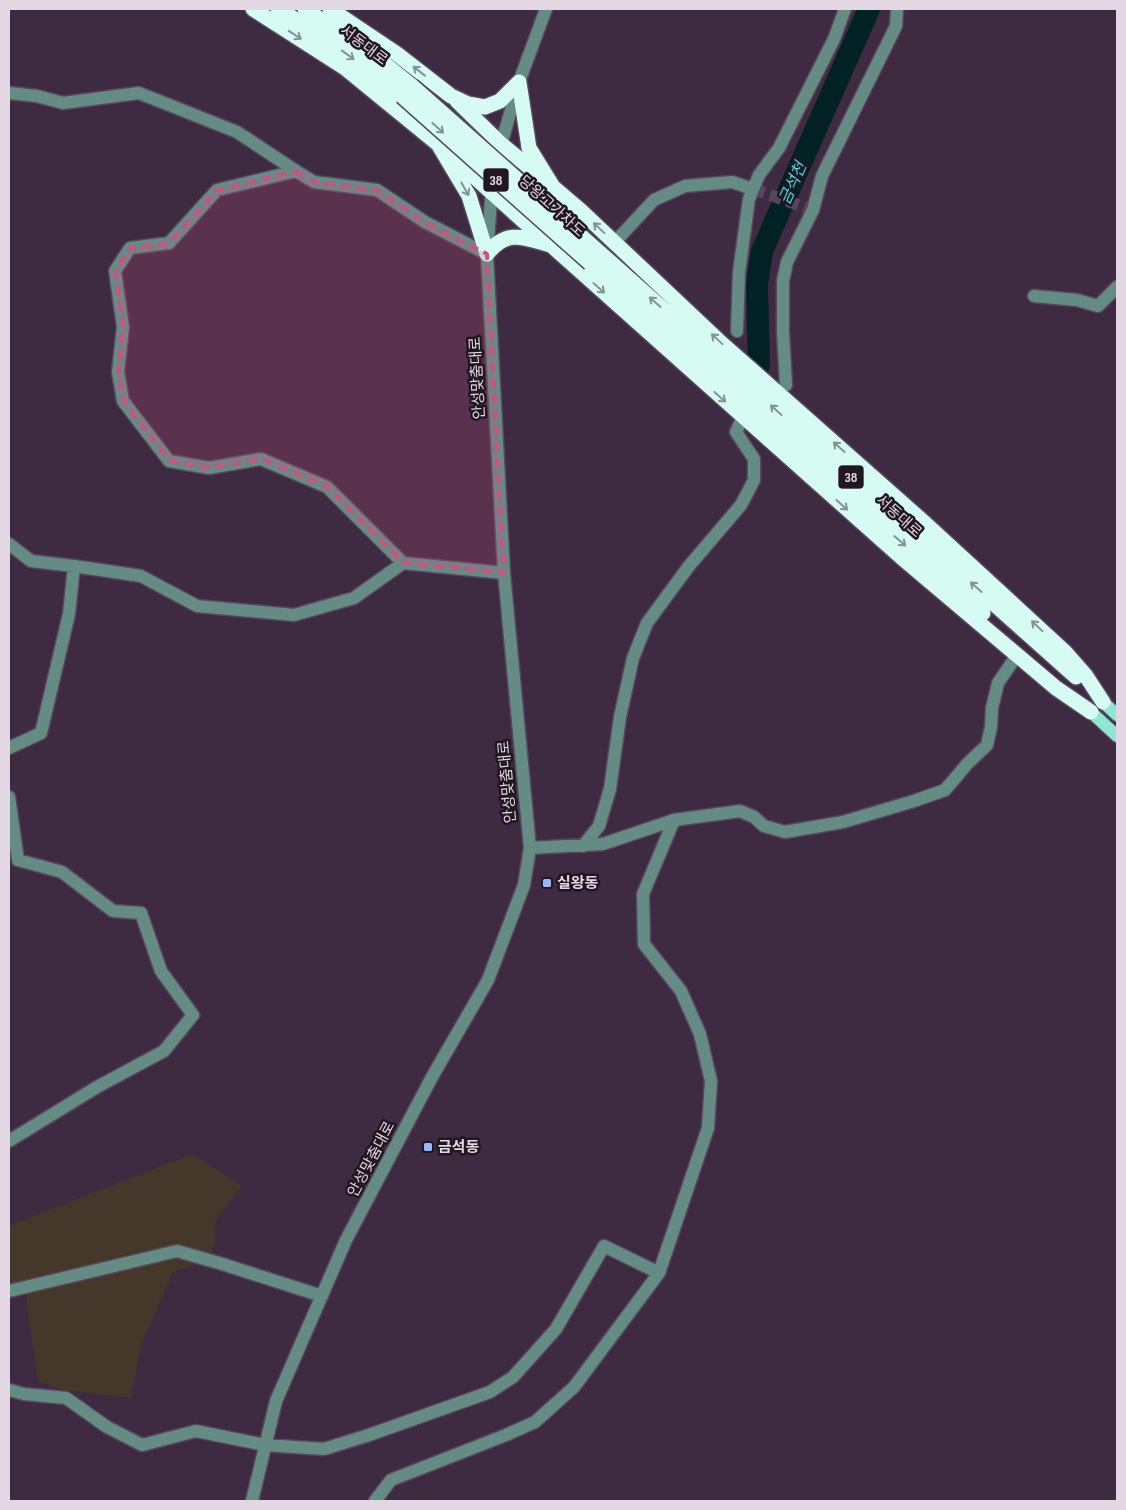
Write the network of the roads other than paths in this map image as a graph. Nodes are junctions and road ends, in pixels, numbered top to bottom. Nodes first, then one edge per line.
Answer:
1 (254, 9) edge
2 (278, 9) edge
3 (305, 9) edge
4 (330, 9) edge
5 (546, 9) edge
6 (846, 9) edge
7 (897, 9) edge
8 (519, 82) junction
9 (407, 91) junction
10 (9, 93) edge
11 (451, 96) junction
12 (438, 144) junction
13 (499, 150) junction
14 (296, 171) junction
15 (553, 187) junction
16 (753, 189) junction
17 (492, 191) junction
18 (614, 243) junction
19 (552, 245) junction
20 (487, 254) junction
21 (594, 258) junction
22 (1117, 287) edge
23 (1034, 296) dead end
24 (736, 331) dead end
25 (786, 385) dead end
26 (743, 417) junction
27 (9, 544) edge
28 (403, 563) junction
29 (74, 566) junction
30 (504, 574) junction
31 (1017, 655) junction
32 (1103, 702) junction
33 (1091, 712) junction
34 (1117, 714) edge
35 (1117, 736) edge
36 (9, 748) edge
37 (9, 798) edge
38 (674, 820) junction
39 (583, 846) junction
40 (530, 848) junction
41 (9, 1141) edge
42 (659, 1273) junction
43 (9, 1291) edge
44 (322, 1296) junction
45 (9, 1390) edge
46 (265, 1445) junction
47 (252, 1501) edge
48 (375, 1501) edge

1 -> 12 highway
2 -> 9 highway, 서동대로 / 38
3 - 9 highway, 서동대로 / 38
11 -> 4 highway
5 - 8 street, 안성맞춤대로
6 - 16 street
7 - 25 street
8 - 11 highway
8 - 13 street, 안성맞춤대로
8 - 15 highway
9 - 21 highway, 당왕고가차도 / 38, bridge
10 - 14 street
11 - 13 highway
12 - 17 highway
12 -> 20 highway
13 - 15 highway
13 - 17 street, 안성맞춤대로
14 - 20 street
14 - 28 street
18 -> 15 highway
16 - 18 street
16 - 24 street
17 - 19 highway
17 - 20 street, 안성맞춤대로
32 -> 18 highway
19 - 20 highway
19 -> 26 highway
20 - 30 street, 안성맞춤대로
32 -> 21 highway, 서동대로 / 38
21 -> 33 highway, 서동대로 / 38
22 - 23 street
26 -> 31 highway
26 - 39 street
27 - 29 street
28 - 29 street
28 - 30 street
29 - 36 street
30 - 40 street, 안성맞춤대로
31 - 33 highway
31 - 38 street
32 - 34 main road, 서동대로 / 38
33 - 35 main road, 서동대로 / 38
37 - 41 street
38 - 39 street
38 - 42 street
39 - 40 street
40 - 44 street, 안성맞춤대로
42 - 46 street
42 - 48 street
43 - 44 street
44 - 46 street, 안성맞춤대로
45 - 46 street
46 - 47 street, 안성맞춤대로

